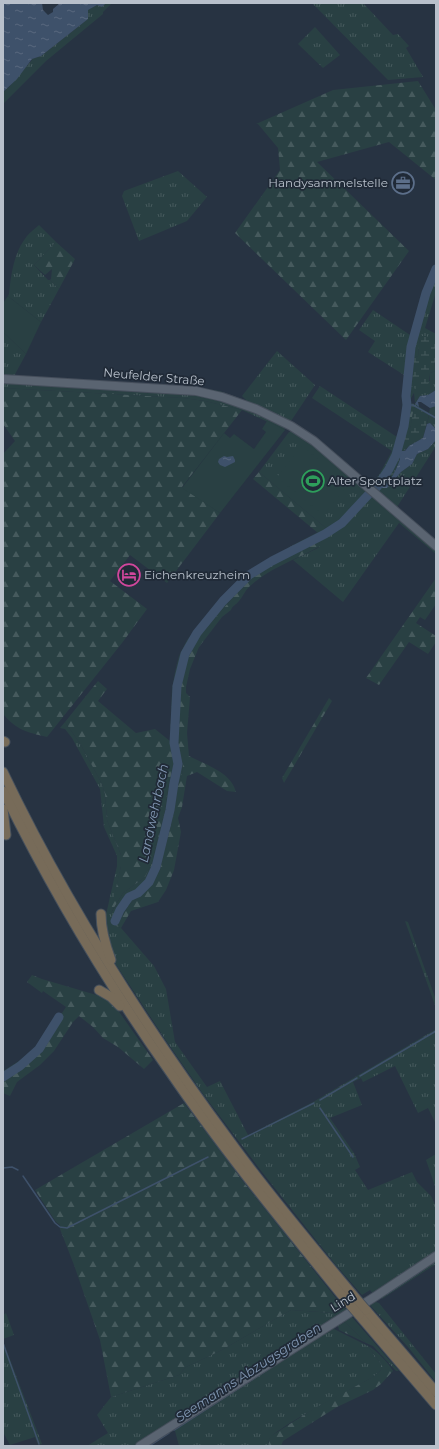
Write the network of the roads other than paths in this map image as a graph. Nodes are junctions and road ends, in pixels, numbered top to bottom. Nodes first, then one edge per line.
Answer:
1 (3, 379) edge
2 (436, 546) edge
3 (3, 772) edge
4 (3, 791) edge
5 (3, 809) edge
6 (6, 835) dead end
7 (100, 914) dead end
8 (118, 980) junction
9 (99, 990) dead end
10 (147, 1040) junction
11 (436, 1256) edge
12 (349, 1297) junction
13 (362, 1313) junction
14 (436, 1392) edge
15 (436, 1405) edge
16 (140, 1446) edge

1 - 2 main road, Neufelder Straße
3 - 8 highway
4 - 10 highway
5 - 6 highway
7 - 8 highway
8 - 12 highway
9 - 10 highway
10 - 12 highway
11 - 16 main road, Lind
12 - 13 highway, bridge
13 - 14 highway
13 - 15 highway

